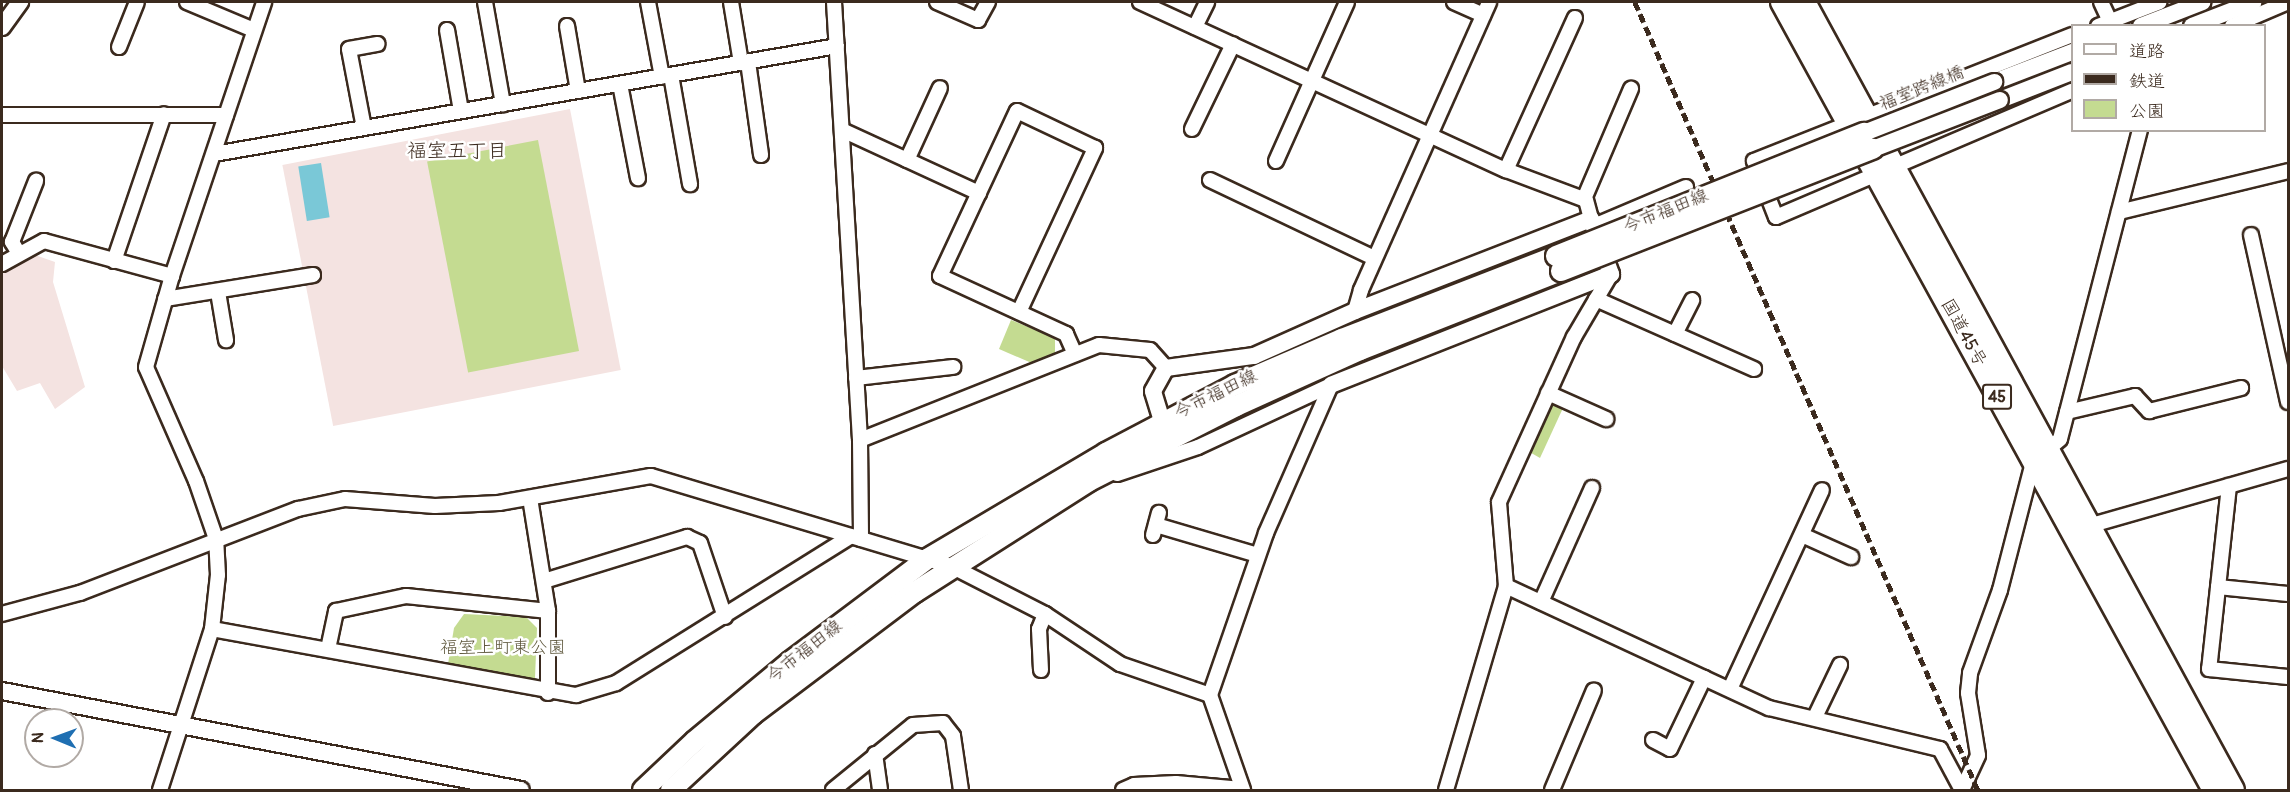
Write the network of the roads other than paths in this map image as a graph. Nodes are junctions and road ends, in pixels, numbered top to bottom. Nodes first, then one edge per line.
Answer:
1 (20, 2) edge
2 (137, 2) edge
3 (187, 2) edge
4 (264, 2) edge
5 (485, 2) edge
6 (648, 2) edge
7 (731, 2) edge
8 (834, 2) edge
9 (937, 2) edge
10 (987, 2) edge
11 (1140, 2) edge
12 (1207, 2) edge
13 (1347, 2) edge
14 (1454, 2) edge
15 (1782, 2) edge
16 (1804, 2) edge
17 (2101, 2) edge
18 (2160, 2) edge
19 (2203, 2) edge
20 (2254, 2) edge
21 (2289, 2) edge
22 (1486, 8) edge
23 (1575, 18) dead end
24 (2104, 23) edge
25 (2146, 24) edge
26 (2197, 24) edge
27 (2237, 24) edge
28 (567, 26) dead end
29 (2, 27) edge
30 (1195, 27) junction
31 (254, 30) junction
32 (447, 30) dead end
33 (2071, 36) edge
34 (378, 44) dead end
35 (1233, 44) junction
36 (837, 46) junction
37 (119, 47) dead end
38 (2071, 53) edge
39 (744, 62) junction
40 (2071, 73) edge
41 (666, 76) junction
42 (1312, 81) junction
43 (620, 84) junction
44 (940, 88) dead end
45 (1631, 89) dead end
46 (578, 91) junction
47 (2071, 92) edge
48 (503, 104) junction
49 (461, 111) junction
50 (164, 114) junction
51 (2, 115) edge
52 (226, 115) junction
53 (364, 128) junction
54 (1192, 129) dead end
55 (842, 130) junction
56 (1863, 130) junction
57 (2139, 132) edge
58 (1430, 135) junction
59 (214, 154) junction
60 (761, 155) dead end
61 (907, 160) junction
62 (1276, 161) dead end
63 (1884, 169) junction
64 (1506, 170) junction
65 (2289, 171) edge
66 (638, 178) dead end
67 (1210, 180) dead end
68 (36, 181) dead end
69 (690, 184) dead end
70 (1686, 187) dead end
71 (979, 193) junction
72 (1584, 199) junction
73 (2119, 213) junction
74 (1592, 222) junction
75 (2251, 234) dead end
76 (18, 252) junction
77 (1374, 258) junction
78 (114, 261) junction
79 (1558, 263) junction
80 (2, 264) edge
81 (1611, 274) junction
82 (313, 275) dead end
83 (172, 276) junction
84 (218, 292) junction
85 (165, 299) junction
86 (1596, 299) junction
87 (1692, 300) dead end
88 (1355, 311) junction
89 (1019, 312) junction
90 (1675, 334) junction
91 (226, 340) dead end
92 (1075, 354) junction
93 (953, 367) dead end
94 (1166, 368) junction
95 (1754, 369) dead end
96 (856, 378) junction
97 (1331, 384) junction
98 (2241, 388) dead end
99 (1548, 393) junction
100 (2289, 402) edge
101 (2067, 412) junction
102 (1606, 419) dead end
103 (1162, 421) junction
104 (860, 440) junction
105 (2040, 457) junction
106 (2289, 469) edge
107 (1089, 481) junction
108 (2229, 486) junction
109 (1592, 488) dead end
110 (1822, 490) dead end
111 (530, 498) junction
112 (1156, 525) dead end
113 (2088, 526) junction
114 (1802, 535) junction
115 (856, 538) junction
116 (216, 539) junction
117 (1258, 555) junction
118 (1851, 556) dead end
119 (927, 559) junction
120 (951, 566) junction
121 (544, 581) junction
122 (1506, 586) junction
123 (2218, 587) junction
124 (2289, 594) edge
125 (1541, 602) junction
126 (548, 611) junction
127 (2, 614) edge
128 (1045, 614) junction
129 (725, 617) junction
130 (212, 629) junction
131 (328, 649) junction
132 (1840, 665) dead end
133 (1041, 670) dead end
134 (2289, 677) edge
135 (1704, 678) junction
136 (1594, 690) dead end
137 (1730, 690) junction
138 (2, 691) edge
139 (548, 693) junction
140 (1210, 695) junction
141 (1815, 717) junction
142 (183, 725) junction
143 (1653, 740) dead end
144 (875, 754) junction
145 (160, 790) edge
146 (522, 790) edge
147 (643, 790) edge
148 (671, 790) edge
149 (833, 790) edge
150 (880, 790) edge
151 (961, 790) edge
152 (1123, 790) edge
153 (1242, 790) edge
154 (1446, 790) edge
155 (1552, 790) edge
156 (1962, 790) edge
157 (2214, 790) edge
158 (2233, 790) edge

1 - 29 street
2 - 37 street
3 - 31 street
4 - 31 street
5 - 48 street
6 - 41 street
7 - 39 street
8 - 36 street
9 - 10 street
11 - 30 street
12 - 30 street
13 - 42 street
14 - 22 street
15 - 56 highway, 国道45号 / 45
16 - 56 highway, 国道45号 / 45
17 - 24 street
18 - 24 street
19 - 25 street
20 - 26 street
21 - 27 street
22 - 58 street
23 - 64 street
28 - 46 street
30 - 35 street
31 - 52 street
32 - 49 street
33 - 56 street
34 - 53 street
35 - 42 street
35 - 54 street
36 - 39 street
36 - 55 street
38 - 56 street, 福室跨線橋, bridge
39 - 41 street
39 - 60 street
40 - 56 street, bridge
41 - 43 street
41 - 69 street
42 - 58 street
42 - 62 street
43 - 46 street
43 - 66 street
44 - 61 street
45 - 72 street
46 - 48 street
47 - 63 street
48 - 49 street
49 - 53 street
50 - 51 street
50 - 52 street
50 - 78 street
52 - 59 street
53 - 59 street
55 - 61 street
55 - 96 street
56 - 63 highway, 国道45号 / 45
56 - 63 street
56 - 79 main road, 今市福田線, bridge
57 - 73 street
58 - 64 street
58 - 77 street
59 - 83 street
61 - 71 street
63 - 105 highway, 国道45号 / 45
64 - 72 street
65 - 73 street
67 - 77 street
68 - 76 street
70 - 74 street
71 - 89 street
71 - 89 street
72 - 74 street
73 - 101 street
74 - 81 street
74 - 88 street
75 - 100 street
76 - 78 street
76 - 80 street
77 - 88 street
78 - 83 street
79 - 103 main road, 今市福田線
79 - 107 main road, 今市福田線
81 - 86 street
81 - 97 street
82 - 84 street
83 - 85 street
84 - 85 street
84 - 91 street
85 - 116 street
86 - 90 street
86 - 99 street
87 - 90 street
88 - 94 street
89 - 92 street
90 - 95 street
92 - 94 street
92 - 104 street
93 - 96 street
94 - 103 street
96 - 104 street
97 - 107 street
97 - 117 street
98 - 101 street
99 - 102 street
99 - 122 street
101 - 105 street
103 - 119 main road, 今市福田線
104 - 115 street
105 - 113 highway, 国道45号 / 45
105 - 156 street
105 - 157 highway, 国道45号 / 45
106 - 108 street
107 - 120 main road, 今市福田線
108 - 113 street
108 - 123 street
109 - 125 street
110 - 114 street
111 - 115 street
111 - 116 street
111 - 121 street
112 - 117 street
113 - 158 highway, 国道45号 / 45
114 - 118 street
114 - 137 street
115 - 119 street
115 - 129 street
116 - 127 street
116 - 130 street
117 - 140 street
119 - 120 street
119 - 147 main road, 今市福田線
120 - 128 street
120 - 148 main road, 今市福田線
121 - 126 street
121 - 129 street
122 - 125 street
122 - 154 street
123 - 124 street
123 - 134 street
125 - 135 street
126 - 131 street
126 - 139 street
128 - 133 street
128 - 140 street
129 - 139 street
130 - 131 street
130 - 142 street
131 - 139 street
132 - 141 street
135 - 137 street
135 - 143 street
136 - 155 street
137 - 141 street
138 - 142 street
140 - 153 street
141 - 156 street
142 - 145 street
142 - 146 street
144 - 149 street
144 - 150 street
144 - 151 street
152 - 153 street

